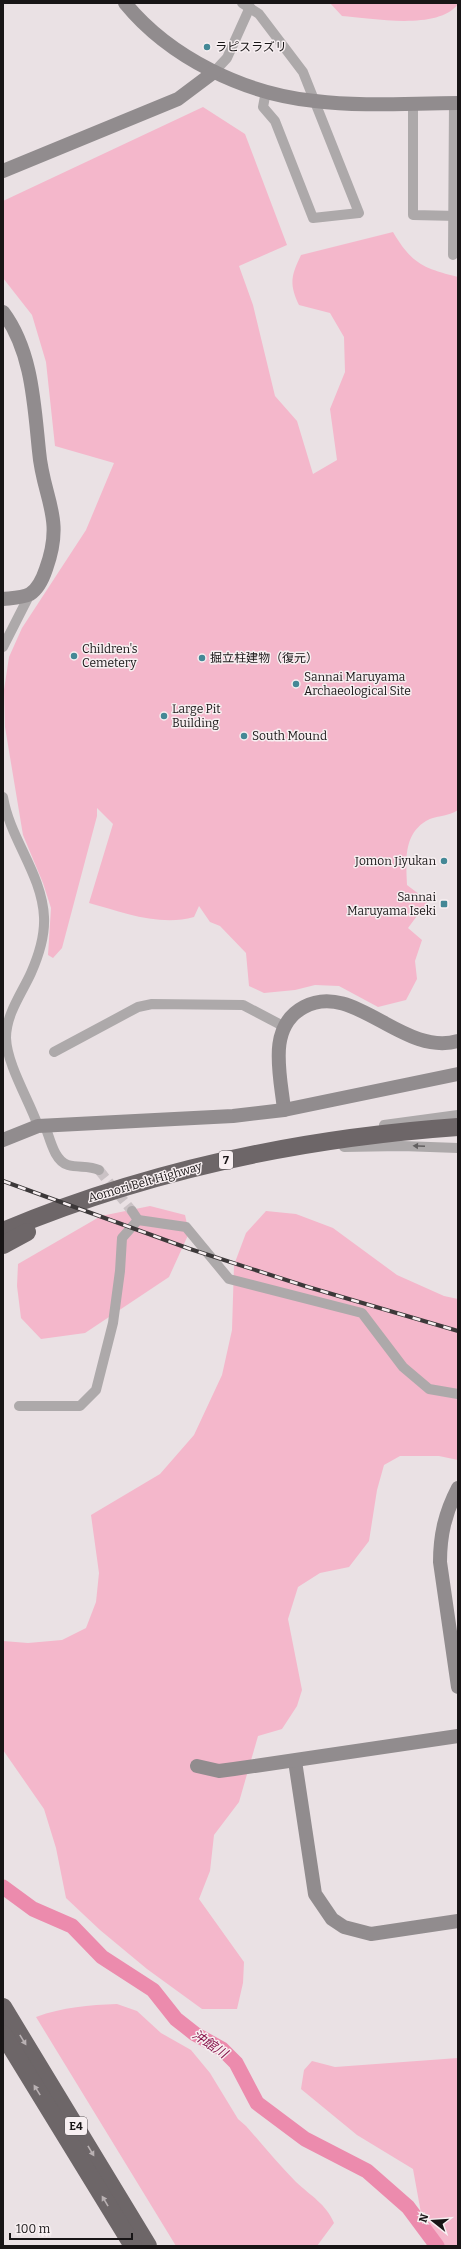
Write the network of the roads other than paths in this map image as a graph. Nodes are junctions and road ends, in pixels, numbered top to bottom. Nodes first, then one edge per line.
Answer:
1 (124, 3) edge
2 (246, 5) edge
3 (214, 72) junction
4 (266, 91) junction
5 (315, 102) junction
6 (413, 103) junction
7 (456, 103) edge
8 (3, 171) edge
9 (456, 216) edge
10 (454, 255) dead end
11 (3, 312) edge
12 (30, 594) junction
13 (3, 599) edge
14 (3, 647) edge
15 (3, 797) edge
16 (284, 1027) junction
17 (458, 1041) edge
18 (54, 1052) dead end
19 (458, 1074) edge
20 (284, 1110) junction
21 (458, 1115) edge
22 (42, 1126) junction
23 (458, 1127) edge
24 (3, 1140) edge
25 (314, 1142) junction
26 (458, 1148) edge
27 (204, 1165) junction
28 (99, 1170) tunnel mouth
29 (113, 1190) junction
30 (132, 1211) tunnel mouth
31 (138, 1220) junction
32 (3, 1223) edge
33 (3, 1231) edge
34 (3, 1245) edge
35 (458, 1394) edge
36 (18, 1406) dead end
37 (458, 1488) edge
38 (458, 1687) edge
39 (458, 1736) edge
40 (295, 1761) junction
41 (197, 1766) dead end
42 (458, 1922) edge
43 (3, 2007) edge
44 (3, 2034) edge
45 (133, 2246) edge
46 (148, 2246) edge

1 - 3 street
2 - 3 street
2 - 5 street
3 - 4 street
3 - 8 street
4 - 5 street
4 - 5 street
5 - 6 street
6 - 7 street
6 - 9 street
7 - 9 street
9 - 10 street
11 - 12 street
12 - 13 street
12 - 14 street
15 - 22 street
16 - 17 street
16 - 18 street
16 - 20 street
19 - 20 street
20 - 22 street
21 - 25 street
22 - 24 street
22 - 28 street
23 - 25 highway, Aomori Belt Highway / 7
25 - 27 highway, Aomori Belt Highway / 7
26 -> 27 street
27 - 29 highway, Aomori Belt Highway / 7
29 - 32 highway
29 - 33 highway, Aomori Belt Highway / 7
29 - 34 highway
30 - 31 street
31 - 35 street
31 - 36 street
37 - 38 street
39 - 40 street
40 - 41 street
40 - 42 street
43 -> 46 highway, E4
45 -> 44 highway, E4

